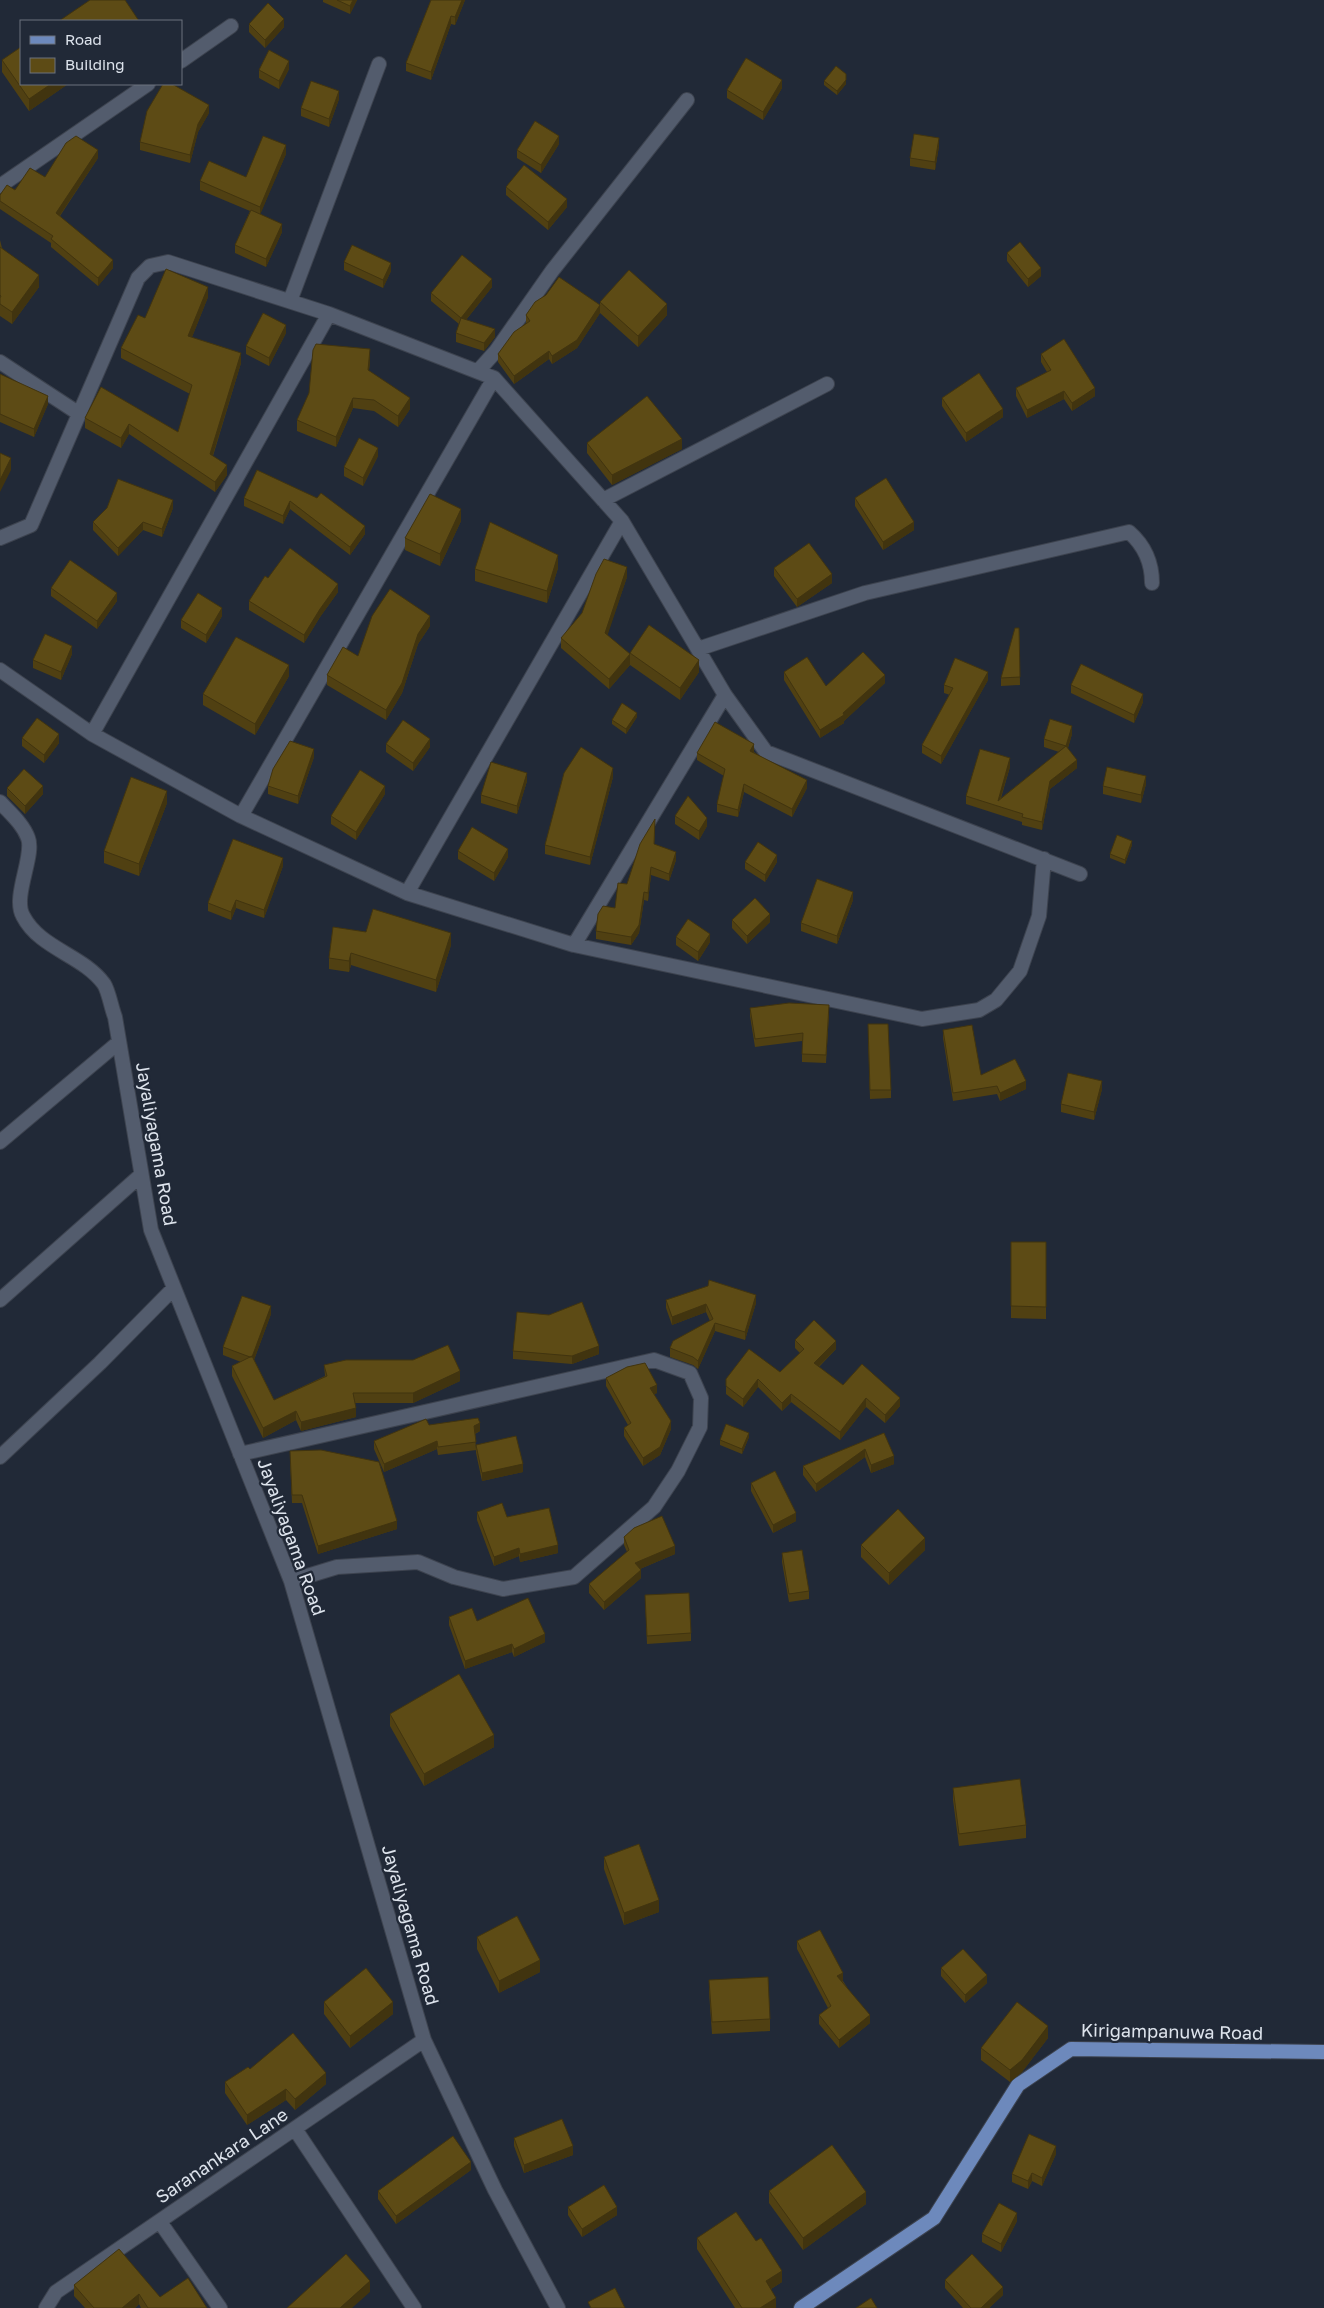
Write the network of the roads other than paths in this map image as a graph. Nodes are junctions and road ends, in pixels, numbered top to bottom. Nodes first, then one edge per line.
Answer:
1 (231, 26) dead end
2 (182, 60) edge
3 (379, 64) dead end
4 (147, 85) edge
5 (687, 100) dead end
6 (0, 186) edge
7 (290, 301) junction
8 (329, 314) junction
9 (0, 362) edge
10 (478, 371) junction
11 (494, 378) junction
12 (827, 384) dead end
13 (78, 413) junction
14 (603, 500) junction
15 (622, 521) junction
16 (0, 538) edge
17 (1152, 583) dead end
18 (698, 649) junction
19 (0, 670) edge
20 (725, 695) junction
21 (92, 734) junction
22 (0, 802) edge
23 (241, 816) junction
24 (1044, 859) junction
25 (1080, 874) dead end
26 (407, 893) junction
27 (574, 945) junction
28 (119, 1042) junction
29 (0, 1142) edge
30 (141, 1175) junction
31 (174, 1288) junction
32 (0, 1300) edge
33 (240, 1454) junction
34 (0, 1457) edge
35 (291, 1581) junction
36 (424, 2040) junction
37 (1324, 2052) edge
38 (295, 2129) junction
39 (160, 2222) junction
40 (46, 2308) edge
41 (220, 2308) edge
42 (414, 2308) edge
43 (558, 2308) edge
44 (801, 2308) edge

1 - 2 street
3 - 7 street
4 - 6 street
5 - 10 street
7 - 8 street
7 - 13 street
8 - 10 street
8 - 21 street
9 - 13 street
10 - 11 street
11 - 14 street
11 - 23 street
12 - 14 street
13 - 16 street
14 - 15 street
15 - 18 street
15 - 26 street
17 - 18 street
18 - 20 street
19 - 21 street
20 - 24 street
20 - 27 street
21 - 23 street
22 - 28 street, Jayaliyagama Road
23 - 26 street
24 - 25 street
24 - 27 street
26 - 27 street
28 - 29 street
28 - 30 street, Jayaliyagama Road
30 - 31 street, Jayaliyagama Road
30 - 32 street
31 - 33 street, Jayaliyagama Road
31 - 34 street
33 - 35 street, Jayaliyagama Road
33 - 35 street
35 - 36 street, Jayaliyagama Road
36 - 38 street, Saranankara Lane
36 - 43 street, Jayaliyagama Road
37 - 44 main road, Kirigampanuwa Road
38 - 39 street, Saranankara Lane
38 - 42 street
39 - 40 street, Saranankara Lane
39 - 41 street

